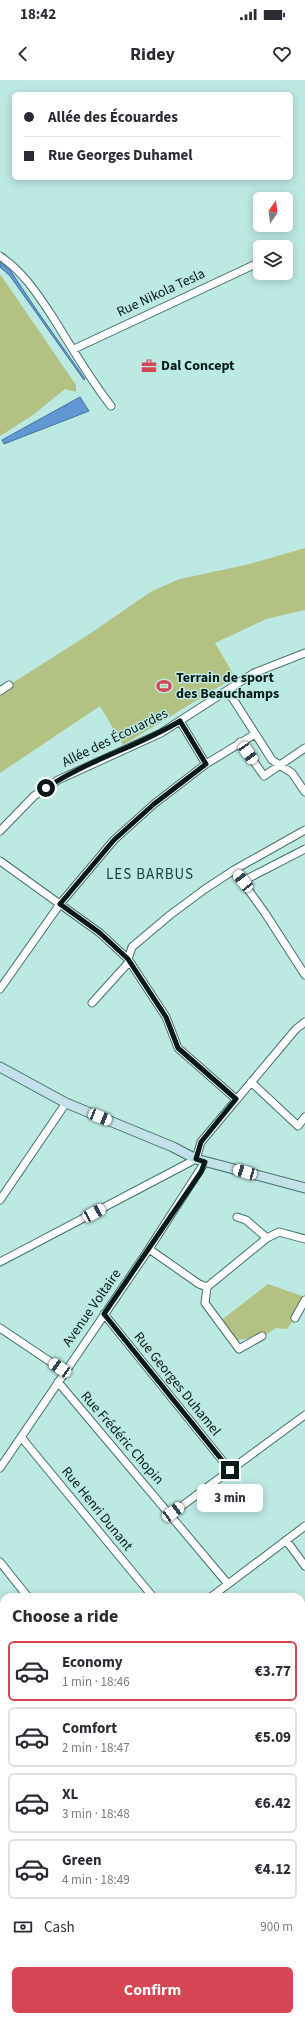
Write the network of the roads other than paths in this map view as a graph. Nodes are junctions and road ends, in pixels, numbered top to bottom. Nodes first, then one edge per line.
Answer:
1 (0, 256) edge
2 (253, 265) edge
3 (74, 349) junction
4 (111, 406) dead end
5 (305, 653) edge
6 (9, 685) dead end
7 (0, 691) edge
8 (228, 691) junction
9 (180, 721) junction
10 (255, 734) junction
11 (240, 742) junction
12 (305, 748) edge
13 (206, 764) junction
14 (282, 765) junction
15 (305, 792) edge
16 (305, 830) edge
17 (0, 831) edge
18 (305, 849) edge
19 (0, 861) edge
20 (234, 870) junction
21 (243, 881) junction
22 (60, 904) junction
23 (129, 960) junction
24 (305, 975) edge
25 (0, 989) edge
26 (92, 1003) dead end
27 (304, 1023) edge
28 (0, 1068) edge
29 (251, 1082) junction
30 (236, 1099) junction
31 (66, 1103) junction
32 (305, 1117) edge
33 (196, 1159) junction
34 (205, 1162) junction
35 (305, 1188) edge
36 (0, 1200) edge
37 (237, 1217) dead end
38 (267, 1238) junction
39 (305, 1239) edge
40 (149, 1249) junction
41 (0, 1262) edge
42 (207, 1287) junction
43 (305, 1300) edge
44 (104, 1314) junction
45 (295, 1318) dead end
46 (0, 1328) edge
47 (262, 1336) dead end
48 (64, 1371) junction
49 (58, 1382) junction
50 (305, 1415) edge
51 (21, 1437) junction
52 (0, 1468) edge
53 (230, 1470) junction
54 (171, 1514) junction
55 (305, 1526) edge
56 (286, 1540) junction
57 (0, 1562) edge
58 (305, 1566) edge
59 (228, 1584) junction
60 (25, 1593) edge
61 (150, 1593) edge
62 (216, 1593) edge

1 - 3 street
2 - 3 street, Rue Nikola Tesla
3 - 4 street
5 - 8 street, Allée des Écouardes
6 - 7 street
8 - 9 street, Allée des Écouardes
8 - 10 street
9 - 13 street
9 - 17 street, Allée des Écouardes
10 - 11 street
10 - 14 street
11 - 13 street
11 - 14 street
12 - 14 street
13 - 22 street
14 - 15 street
16 - 20 street
18 - 21 street
19 - 22 street
20 - 21 street
20 - 23 street
21 - 24 street
22 - 23 street
22 - 25 street
23 - 26 street
23 - 30 street
27 - 29 street
28 - 31 street
29 - 30 street
29 - 32 street
30 - 33 street
31 - 33 street
31 - 36 street
33 - 34 street
33 - 41 street
34 - 35 street
34 - 40 street, Avenue Voltaire
37 - 38 street
38 - 39 street
38 - 42 street
40 - 42 street
40 - 44 street, Avenue Voltaire
42 - 47 street
43 - 45 street
44 - 48 street, Avenue Voltaire
44 - 53 street, Rue Georges Duhamel
46 - 48 street
48 - 49 street, Avenue Voltaire
49 - 51 street, Avenue Voltaire
49 - 54 street, Rue Frédéric Chopin
50 - 53 street
51 - 52 street, Avenue Voltaire
51 - 61 street, Rue Henri Dunant
53 - 54 street
54 - 59 street, Rue Frédéric Chopin
55 - 56 street
56 - 58 street
56 - 59 street
57 - 60 street
59 - 62 street

